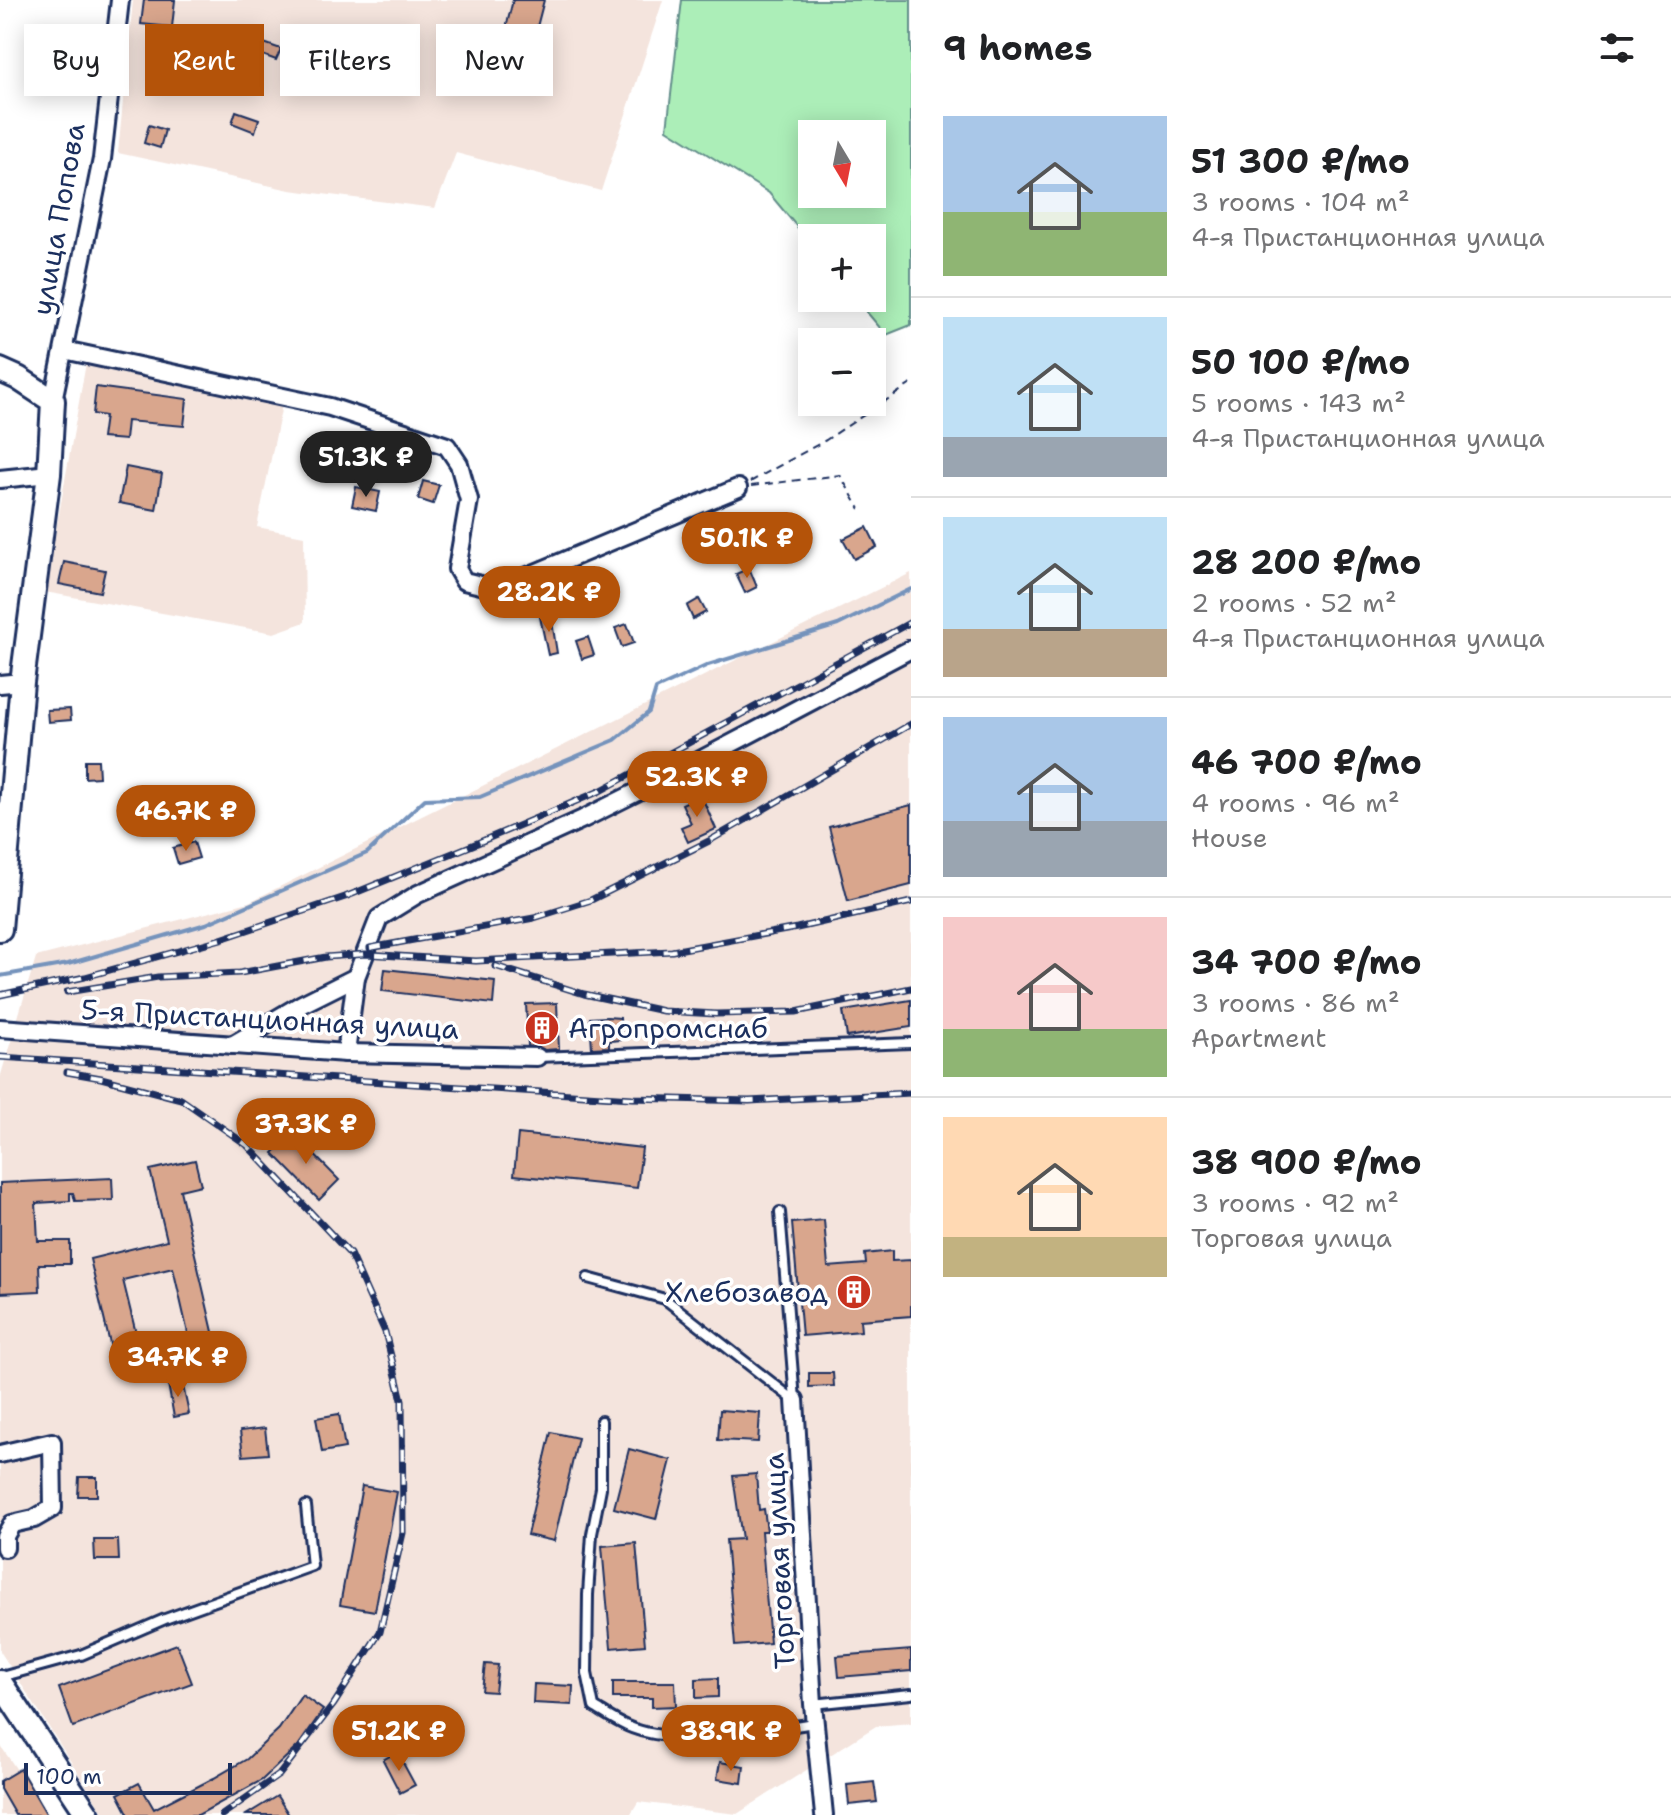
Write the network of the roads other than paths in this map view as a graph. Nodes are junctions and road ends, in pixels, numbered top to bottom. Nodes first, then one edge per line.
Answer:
1 (120, 0) edge
2 (64, 350) junction
3 (0, 370) edge
4 (53, 401) junction
5 (49, 474) junction
6 (0, 479) edge
7 (738, 488) road end
8 (911, 649) edge
9 (11, 683) edge
10 (8, 769) edge
11 (0, 929) edge
12 (356, 977) junction
13 (0, 1028) edge
14 (911, 1043) edge
15 (231, 1046) junction
16 (346, 1053) junction
17 (537, 1057) joint
18 (780, 1212) dead end
19 (588, 1278) dead end
20 (795, 1400) junction
21 (601, 1421) dead end
22 (0, 1454) edge
23 (306, 1506) dead end
24 (5, 1548) dead end
25 (0, 1680) edge
26 (911, 1694) edge
27 (813, 1704) junction
28 (815, 1723) junction
29 (88, 1815) edge
30 (824, 1815) edge

1 - 2 street, улица Попова
2 - 4 street, улица Попова
2 - 7 street
3 - 4 street
4 - 5 street
5 - 6 street
5 - 9 street
8 - 12 street
9 - 10 street
10 - 11 street
12 - 15 street
12 - 16 street
13 - 15 street, 5-я Пристанционная улица
14 - 17 lane
15 - 16 street, 5-я Пристанционная улица
16 - 17 street, 5-я Пристанционная улица
18 - 20 lane
19 - 20 lane
20 - 27 street, Торговая улица
21 - 28 lane
22 - 24 street
23 - 25 lane
25 - 29 street
26 - 27 lane
27 - 28 street, Торговая улица
28 - 30 street, Торговая улица

